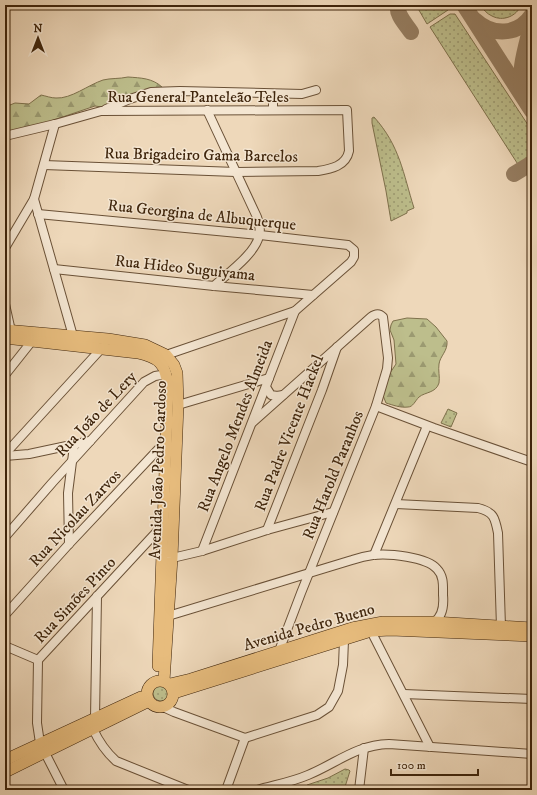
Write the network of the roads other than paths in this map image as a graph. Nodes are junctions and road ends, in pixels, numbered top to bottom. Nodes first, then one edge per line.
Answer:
1 (316, 90) dead end
2 (273, 94) junction
3 (208, 110) junction
4 (273, 110) junction
5 (101, 111) junction
6 (55, 124) junction
7 (5, 136) edge
8 (349, 151) joint
9 (44, 165) junction
10 (236, 172) junction
11 (34, 199) junction
12 (38, 214) junction
13 (260, 235) junction
14 (5, 248) edge
15 (54, 269) junction
16 (214, 286) junction
17 (313, 295) junction
18 (5, 304) edge
19 (295, 311) junction
20 (7, 333) edge
21 (73, 336) junction
22 (32, 341) junction
23 (338, 346) junction
24 (101, 349) junction
25 (166, 355) junction
26 (5, 374) edge
27 (166, 374) junction
28 (269, 378) junction
29 (266, 387) junction
30 (283, 395) junction
31 (261, 400) junction
32 (178, 405) junction
33 (271, 406) junction
34 (376, 406) junction
35 (253, 422) junction
36 (427, 426) junction
37 (19, 439) junction
38 (91, 441) junction
39 (166, 441) junction
40 (74, 446) junction
41 (29, 454) junction
42 (5, 455) edge
43 (150, 459) junction
44 (72, 460) junction
45 (532, 462) edge
46 (165, 468) junction
47 (52, 483) junction
48 (68, 493) junction
49 (396, 504) junction
50 (333, 512) junction
51 (163, 525) junction
52 (267, 530) junction
53 (5, 537) edge
54 (69, 544) junction
55 (202, 551) junction
56 (374, 555) junction
57 (316, 558) junction
58 (167, 559) junction
59 (327, 568) junction
60 (309, 574) junction
61 (291, 580) junction
62 (301, 593) junction
63 (97, 596) junction
64 (5, 615) edge
65 (168, 616) junction
66 (434, 622) junction
67 (501, 627) junction
68 (532, 628) edge
69 (372, 631) junction
70 (532, 636) edge
71 (344, 640) junction
72 (5, 646) edge
73 (279, 651) junction
74 (38, 660) junction
75 (166, 685) junction
76 (404, 694) junction
77 (148, 697) junction
78 (532, 699) edge
79 (168, 708) junction
80 (94, 723) junction
81 (245, 738) junction
82 (430, 747) junction
83 (42, 748) junction
84 (364, 748) junction
85 (532, 754) edge
86 (5, 760) edge
87 (5, 772) edge
88 (64, 790) edge
89 (188, 790) edge
90 (226, 790) edge
91 (257, 790) edge
92 (359, 790) edge

1 - 2 street
2 - 4 street
2 - 5 street
3 - 4 street, Rua General Panteleão Teles
3 - 5 street, Rua General Panteleão Teles
3 - 10 street
4 - 8 street, Rua General Panteleão Teles
5 - 6 street, Rua General Panteleão Teles
6 - 7 street, Rua General Panteleão Teles
6 - 9 street
8 - 10 street, Rua Brigadeiro Gama Barcelos
9 - 10 street, Rua Brigadeiro Gama Barcelos
9 - 11 street
10 - 13 street
11 - 12 street
11 - 14 street
12 - 13 street, Rua Georgina de Albuquerque
12 - 15 street
13 - 16 street
13 - 17 street, Rua Georgina de Albuquerque
15 - 16 street, Rua Hideo Suguiyama
15 - 21 street
16 - 17 street, Rua Hideo Suguiyama
17 - 19 street
18 - 20 street
19 - 25 street
19 - 28 street, Rua Angelo Mendes Almeida
20 - 21 main road
20 - 22 main road, Avenida João Pedro Cardoso
21 - 25 main road
22 - 24 main road, Avenida João Pedro Cardoso
22 - 26 street
23 - 30 street
23 - 34 street, Rua Harold Paranhos
23 - 52 street, Rua Padre Vicente Hackel
24 - 27 main road, Avenida João Pedro Cardoso
24 - 37 street
25 - 32 main road, Avenida João Pedro Cardoso
27 - 38 street, Rua João de Lery
27 - 39 main road, Avenida João Pedro Cardoso
28 - 29 street, Rua Angelo Mendes Almeida
28 - 32 street
29 - 30 street
29 - 31 street, Rua Angelo Mendes Almeida
30 - 33 street
31 - 33 street
31 - 35 street, Rua Angelo Mendes Almeida
32 - 58 main road, Avenida João Pedro Cardoso
33 - 35 street
34 - 36 street
34 - 50 street, Rua Harold Paranhos
35 - 55 street, Rua Angelo Mendes Almeida
36 - 45 street
36 - 49 street
37 - 41 street
37 - 42 street
38 - 40 street
38 - 44 street, Rua João de Lery
39 - 43 street, Rua Nicolau Zarvos
39 - 46 main road, Avenida João Pedro Cardoso
40 - 41 street
40 - 44 street
41 - 42 street
43 - 46 street
43 - 54 street, Rua Nicolau Zarvos
44 - 47 street, Rua João de Lery
44 - 48 street
46 - 51 main road, Avenida João Pedro Cardoso
47 - 48 street
47 - 53 street, Rua João de Lery
48 - 54 street
49 - 56 street
49 - 67 street
50 - 52 street
50 - 57 street, Rua Harold Paranhos
51 - 58 main road, Avenida João Pedro Cardoso
51 - 63 street, Rua Simões Pinto
52 - 55 street
54 - 64 street, Rua Nicolau Zarvos
55 - 58 street
56 - 59 street
56 - 66 street
57 - 59 street
57 - 60 street, Rua Harold Paranhos
58 - 65 main road, Avenida João Pedro Cardoso
58 - 75 main road, Avenida João Pedro Cardoso
59 - 60 street
60 - 61 street
60 - 62 street, Rua Harold Paranhos
61 - 62 street
61 - 65 street
62 - 73 street, Rua Harold Paranhos
63 - 74 street, Rua Simões Pinto
63 - 80 street
65 - 75 main road, Avenida João Pedro Cardoso
66 - 67 main road, Avenida Pedro Bueno
66 - 73 main road, Avenida Pedro Bueno
67 - 68 main road, Avenida Pedro Bueno
69 - 70 main road, Avenida Pedro Bueno
69 - 71 main road, Avenida Pedro Bueno
69 - 76 street
71 - 75 main road, Avenida Pedro Bueno
71 - 81 street
72 - 74 street
73 - 75 main road, Avenida Pedro Bueno
74 - 83 street, Rua Simões Pinto
75 - 77 main road
75 - 79 main road
76 - 78 street
76 - 82 street
77 - 79 main road
77 - 80 main road
79 - 81 street
80 - 83 main road
80 - 89 street
81 - 90 street
82 - 84 street
82 - 85 street
83 - 86 main road
83 - 87 main road
83 - 88 street, Rua Simões Pinto
84 - 91 street
84 - 92 street

